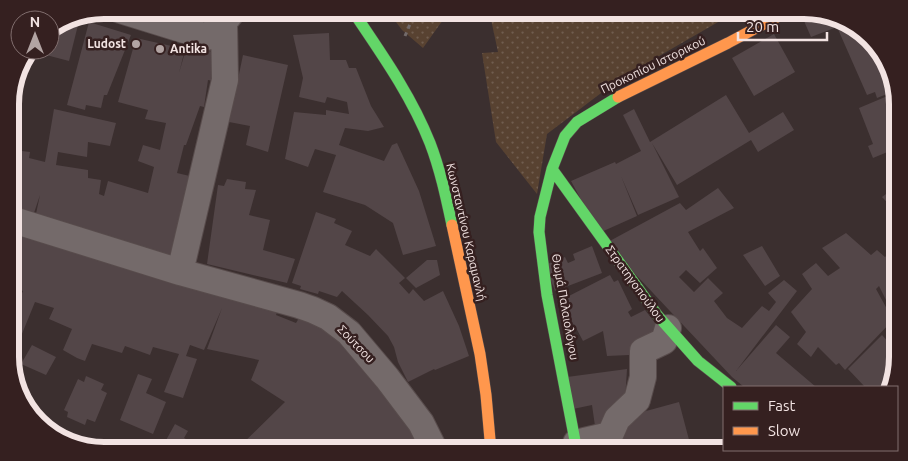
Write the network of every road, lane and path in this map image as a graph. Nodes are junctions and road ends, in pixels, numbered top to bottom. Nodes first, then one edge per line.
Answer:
1 (149, 19) edge
2 (226, 19) edge
3 (229, 19) edge
4 (358, 19) edge
5 (773, 19) edge
6 (552, 169) junction
7 (19, 222) edge
8 (180, 272) junction
9 (668, 328) junction
10 (730, 386) edge
11 (431, 442) edge
12 (490, 442) edge
13 (575, 442) edge
14 (590, 442) edge

1 - 2 street
3 - 8 street
4 - 12 street, Κωνσταντίνου Καραμανλή
5 - 6 street, Προκοπίου Ιστορικού
6 - 9 street, Στρατηγοπούλου
6 - 13 street, Θωμά Παλαιολόγου
7 - 8 street, Σούτσου
8 - 11 street, Σούτσου
9 - 10 street, Στρατηγοπούλου
9 - 14 street

